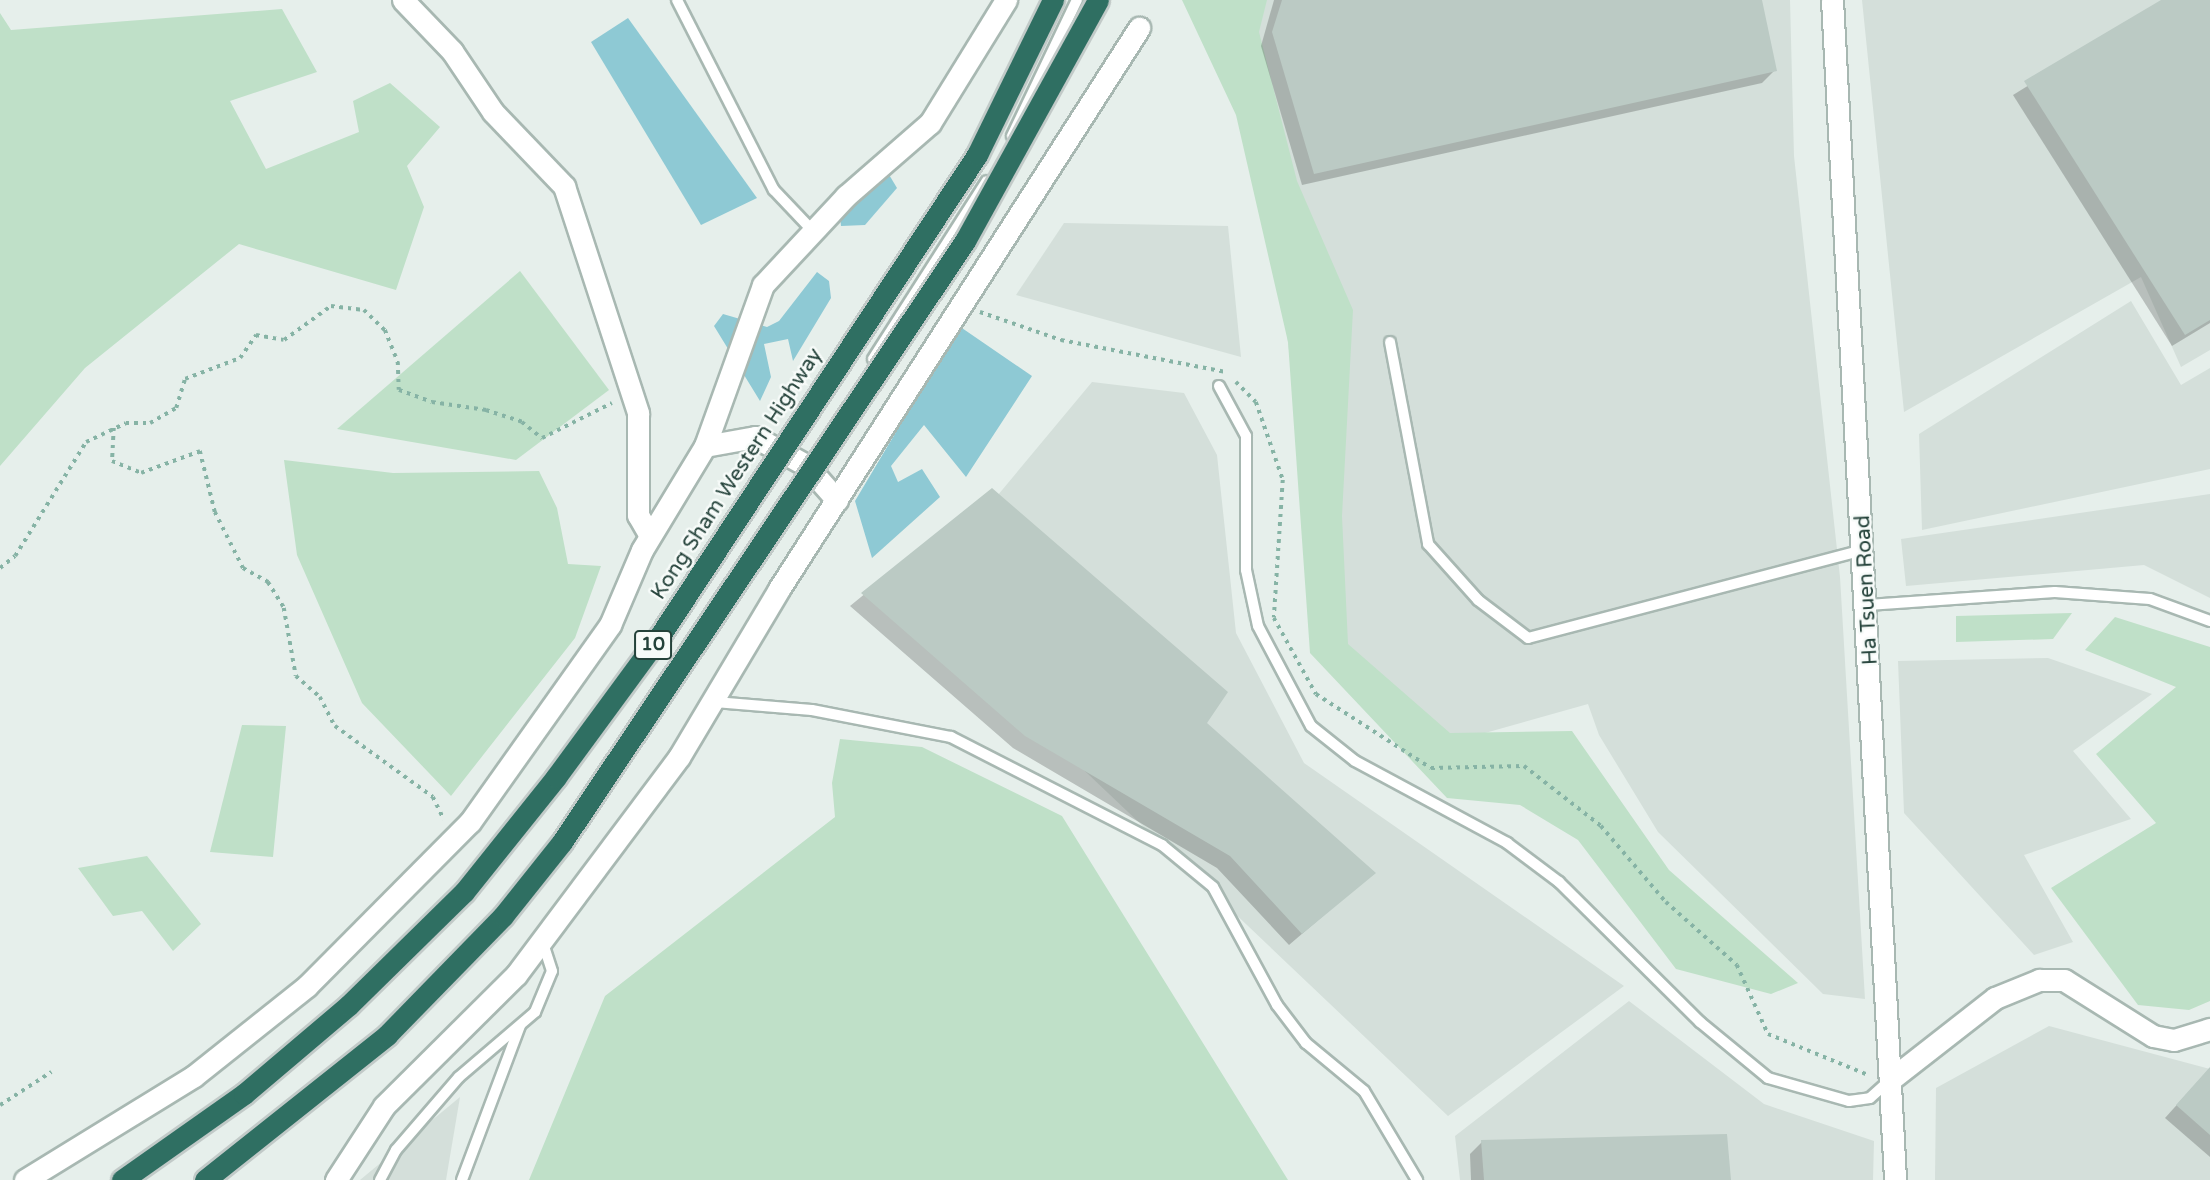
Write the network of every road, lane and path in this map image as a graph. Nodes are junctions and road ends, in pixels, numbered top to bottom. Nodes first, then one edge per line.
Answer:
1 (403, 0) edge
2 (677, 0) edge
3 (1006, 0) edge
4 (1053, 0) edge
5 (1077, 0) edge
6 (1098, 0) edge
7 (1832, 0) edge
8 (1139, 28) dead end
9 (812, 230) junction
10 (961, 305) junction
11 (1390, 342) dead end
12 (1219, 386) dead end
13 (631, 393) junction
14 (114, 428) junction
15 (705, 446) junction
16 (806, 465) junction
17 (837, 500) junction
18 (650, 536) junction
19 (1865, 550) junction
20 (0, 568) edge
21 (1868, 605) junction
22 (2210, 621) edge
23 (715, 702) junction
24 (453, 839) junction
25 (542, 941) junction
26 (520, 1026) junction
27 (2210, 1029) edge
28 (51, 1072) dead end
29 (1890, 1080) junction
30 (0, 1105) edge
31 (25, 1180) edge
32 (122, 1180) edge
33 (205, 1180) edge
34 (336, 1180) edge
35 (380, 1180) edge
36 (462, 1180) edge
37 (1417, 1180) edge
38 (1895, 1180) edge

1 - 13 street
2 - 9 lane
3 - 9 street
4 - 32 highway, Kong Sham Western Highway / 10, bridge
5 - 16 lane
6 - 33 highway, 10, bridge
7 - 19 street, Ha Tsuen Road
8 - 10 street
9 - 15 street
10 - 17 street
10 - 29 path
11 - 19 lane
12 - 29 lane
13 - 14 path
13 - 18 street
14 - 20 path
14 - 24 path
15 - 16 street
15 - 18 street
16 - 17 street
17 - 23 street
18 - 24 street
19 - 21 street, Ha Tsuen Road
21 - 22 lane
21 - 29 street, Ha Tsuen Road
23 - 25 street
23 - 37 lane
24 - 31 street
25 - 26 lane
25 - 34 street
26 - 35 lane
26 - 36 lane
27 - 29 street
28 - 30 path
29 - 38 street, Ha Tsuen Road

